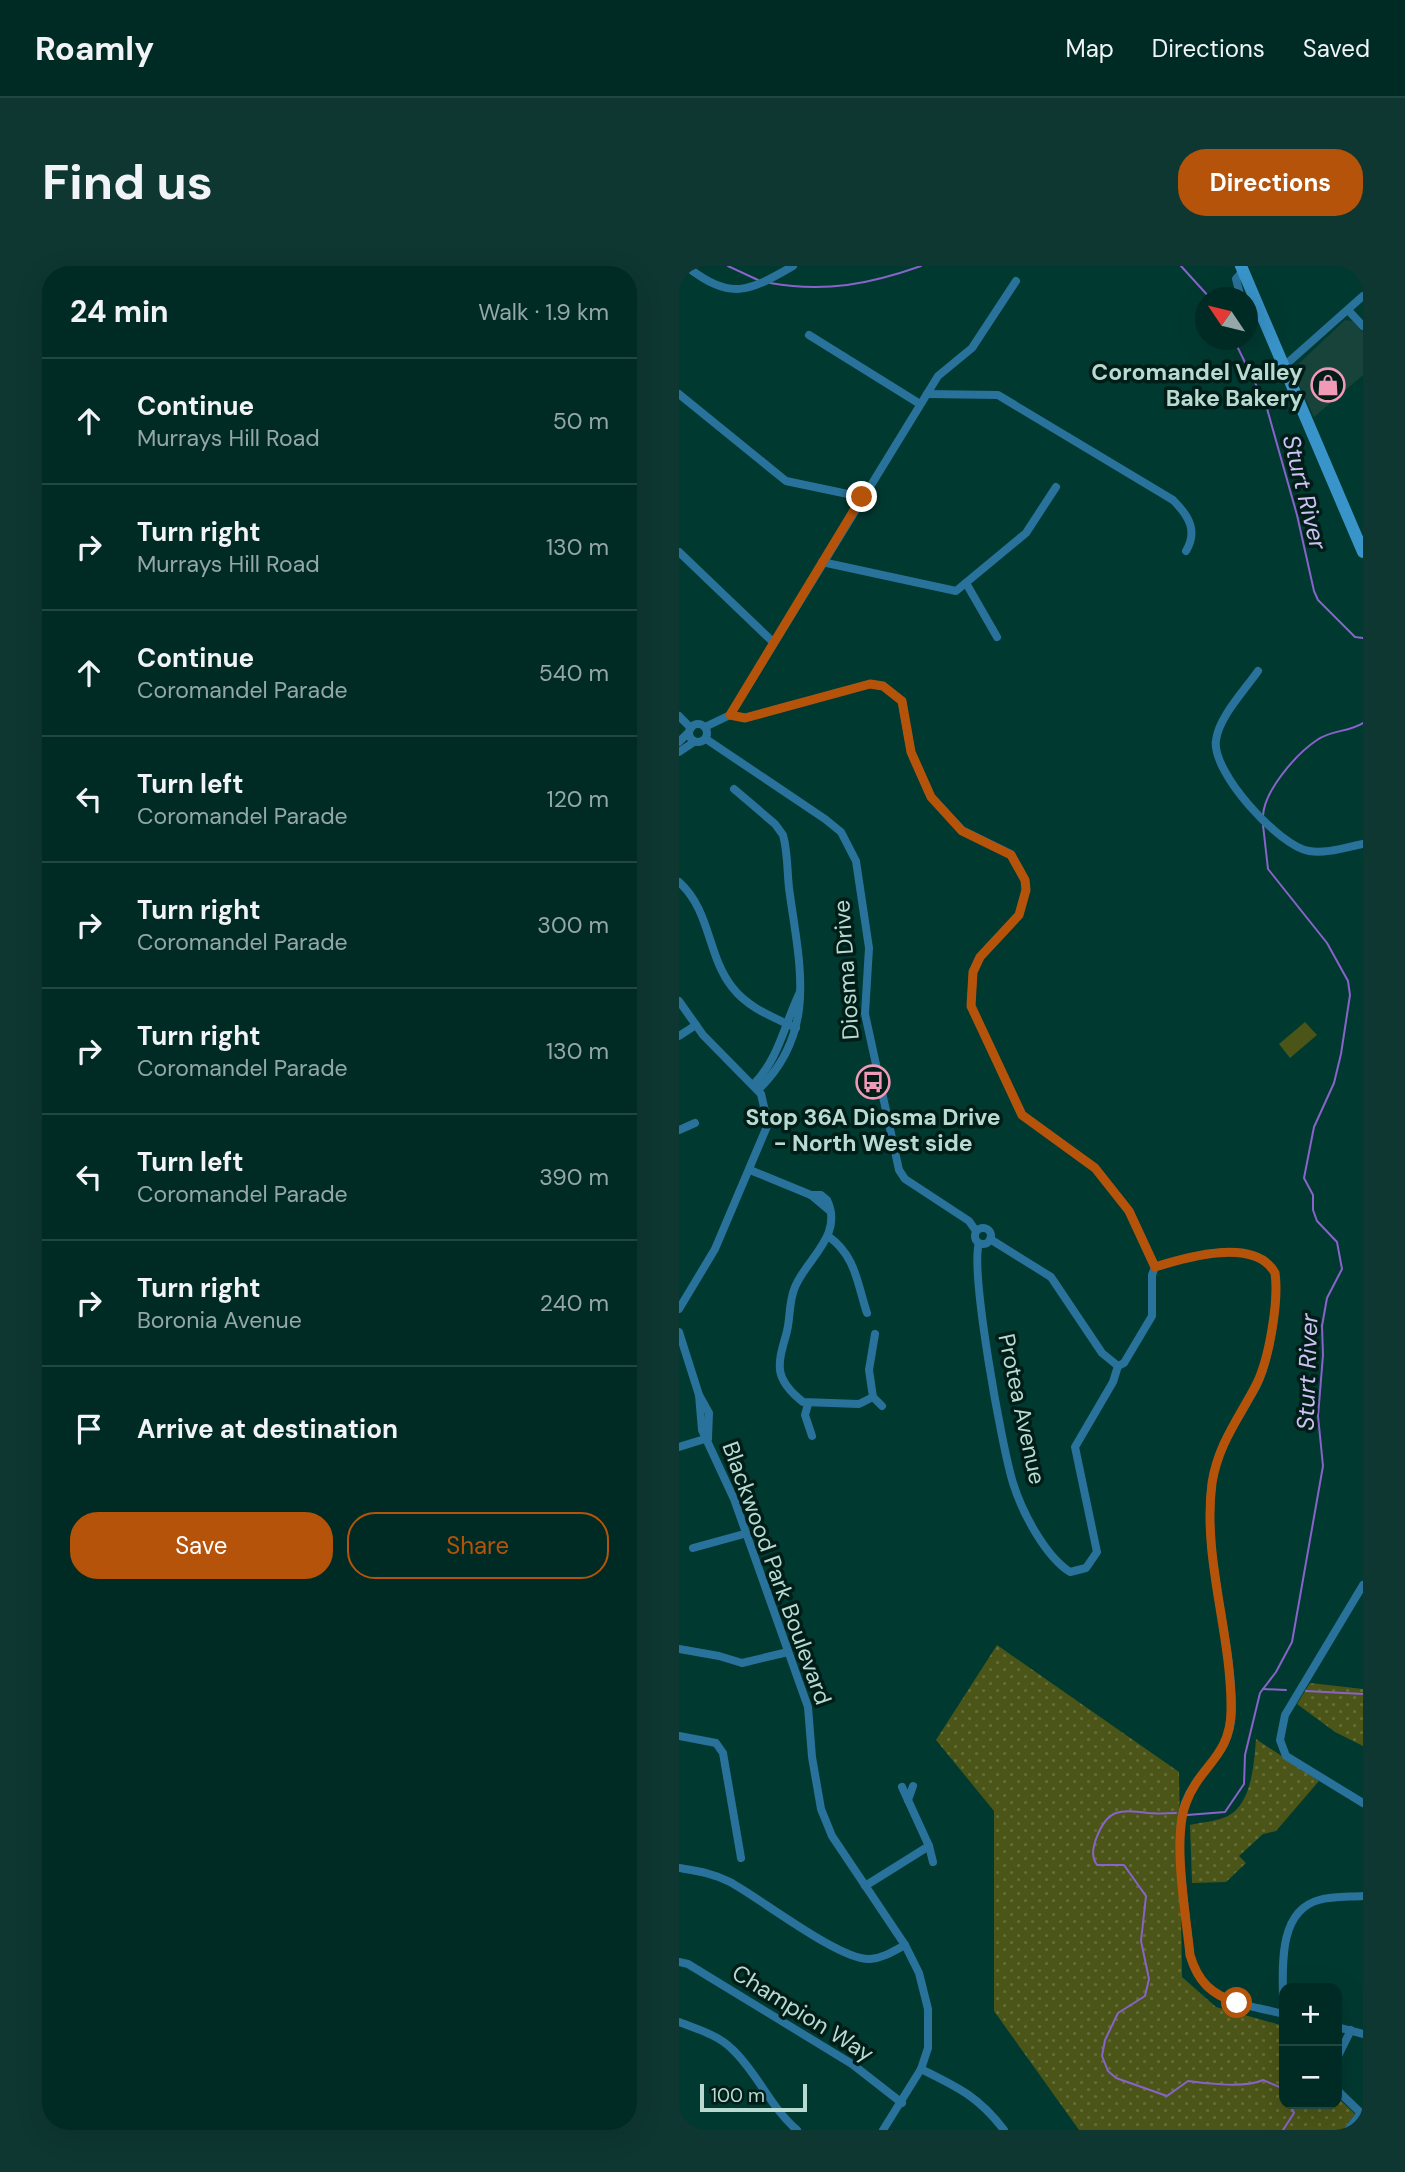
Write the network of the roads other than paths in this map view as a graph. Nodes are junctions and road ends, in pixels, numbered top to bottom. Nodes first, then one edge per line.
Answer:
1 (686, 266) edge
2 (793, 266) edge
3 (1243, 268) edge
4 (1016, 281) dead end
5 (1238, 287) edge
6 (1363, 296) edge
7 (1348, 310) junction
8 (1363, 326) edge
9 (809, 335) dead end
10 (1283, 367) junction
11 (679, 394) edge
12 (927, 394) junction
13 (920, 404) junction
14 (1056, 487) dead end
15 (862, 497) junction
16 (1185, 551) dead end
17 (679, 552) edge
18 (1363, 552) edge
19 (822, 562) junction
20 (966, 583) junction
21 (997, 637) dead end
22 (773, 642) junction
23 (1258, 671) dead end
24 (730, 715) junction
25 (679, 716) edge
26 (705, 727) junction
27 (690, 730) junction
28 (706, 739) junction
29 (679, 742) edge
30 (694, 742) junction
31 (679, 752) edge
32 (734, 789) dead end
33 (1363, 844) edge
34 (679, 882) edge
35 (800, 991) junction
36 (680, 1008) edge
37 (786, 1023) junction
38 (696, 1025) junction
39 (796, 1028) junction
40 (679, 1036) edge
41 (756, 1088) junction
42 (695, 1124) dead end
43 (679, 1130) edge
44 (750, 1170) junction
45 (976, 1231) junction
46 (828, 1236) junction
47 (990, 1239) junction
48 (979, 1243) junction
49 (1155, 1267) junction
50 (679, 1309) edge
51 (867, 1313) dead end
52 (679, 1332) edge
53 (875, 1334) dead end
54 (679, 1347) edge
55 (687, 1355) junction
56 (1118, 1366) junction
57 (873, 1397) junction
58 (808, 1404) junction
59 (882, 1406) dead end
60 (811, 1436) dead end
61 (708, 1438) junction
62 (679, 1447) edge
63 (744, 1534) junction
64 (693, 1548) dead end
65 (1363, 1585) edge
66 (679, 1649) edge
67 (789, 1653) junction
68 (679, 1736) edge
69 (913, 1786) dead end
70 (902, 1787) dead end
71 (908, 1800) junction
72 (1363, 1803) edge
73 (929, 1846) junction
74 (741, 1858) dead end
75 (933, 1862) dead end
76 (679, 1868) edge
77 (865, 1886) junction
78 (1363, 1896) edge
79 (905, 1945) junction
80 (679, 1962) edge
81 (1284, 1983) edge
82 (1279, 2012) edge
83 (679, 2022) edge
84 (1342, 2028) edge
85 (1351, 2030) junction
86 (1363, 2035) edge
87 (1342, 2048) edge
88 (921, 2069) junction
89 (1342, 2095) edge
90 (902, 2103) junction
91 (1362, 2114) edge
92 (791, 2128) edge
93 (883, 2130) edge
94 (1004, 2130) edge
95 (1348, 2130) edge

1 - 2 street
3 - 5 street
3 - 10 main road
4 - 12 street
6 - 7 street
7 - 8 street
7 - 10 street
9 - 13 street
10 - 18 main road
11 - 15 street
12 - 13 street
12 - 16 street
13 - 15 street
14 - 20 street
15 - 19 street
17 - 22 street
19 - 20 street
19 - 22 street
20 - 21 street
22 - 24 street
23 - 33 street
24 - 26 street
24 - 49 street
25 - 27 street
26 - 27 street
26 - 28 street
27 - 29 street
27 - 30 street
28 - 30 street
28 - 45 street, Diosma Drive
30 - 31 street
32 - 35 street
34 - 37 street
35 - 37 street
35 - 39 street
36 - 38 street
37 - 39 street
37 - 41 street
38 - 40 street
38 - 41 street
39 - 41 street
41 - 44 street
42 - 43 street
44 - 46 street
44 - 50 street
45 - 47 street
45 - 48 street
46 - 51 street
46 - 58 street
47 - 48 street
47 - 56 street
48 - 56 street, Protea Avenue
49 - 56 street
49 - 82 street
52 - 55 street, Blackwood Park Boulevard
53 - 57 street
54 - 55 street, Blackwood Park Boulevard
55 - 61 street, Blackwood Park Boulevard
57 - 58 street
57 - 59 street
58 - 60 street
61 - 62 street
61 - 63 street, Blackwood Park Boulevard
63 - 64 street
63 - 67 street, Blackwood Park Boulevard
65 - 72 street
66 - 67 street
67 - 77 street, Blackwood Park Boulevard
68 - 74 street
69 - 71 street
70 - 71 street
71 - 73 street
73 - 75 street
73 - 77 street
76 - 79 street
77 - 79 street, Blackwood Park Boulevard
78 - 81 street
79 - 88 street, Blackwood Park Boulevard
80 - 90 street, Champion Way
83 - 92 street
84 - 85 street
85 - 86 street
85 - 87 street
88 - 90 street, Blackwood Park Boulevard
88 - 94 street
89 - 91 street
90 - 93 street, Blackwood Park Boulevard
91 - 95 street

